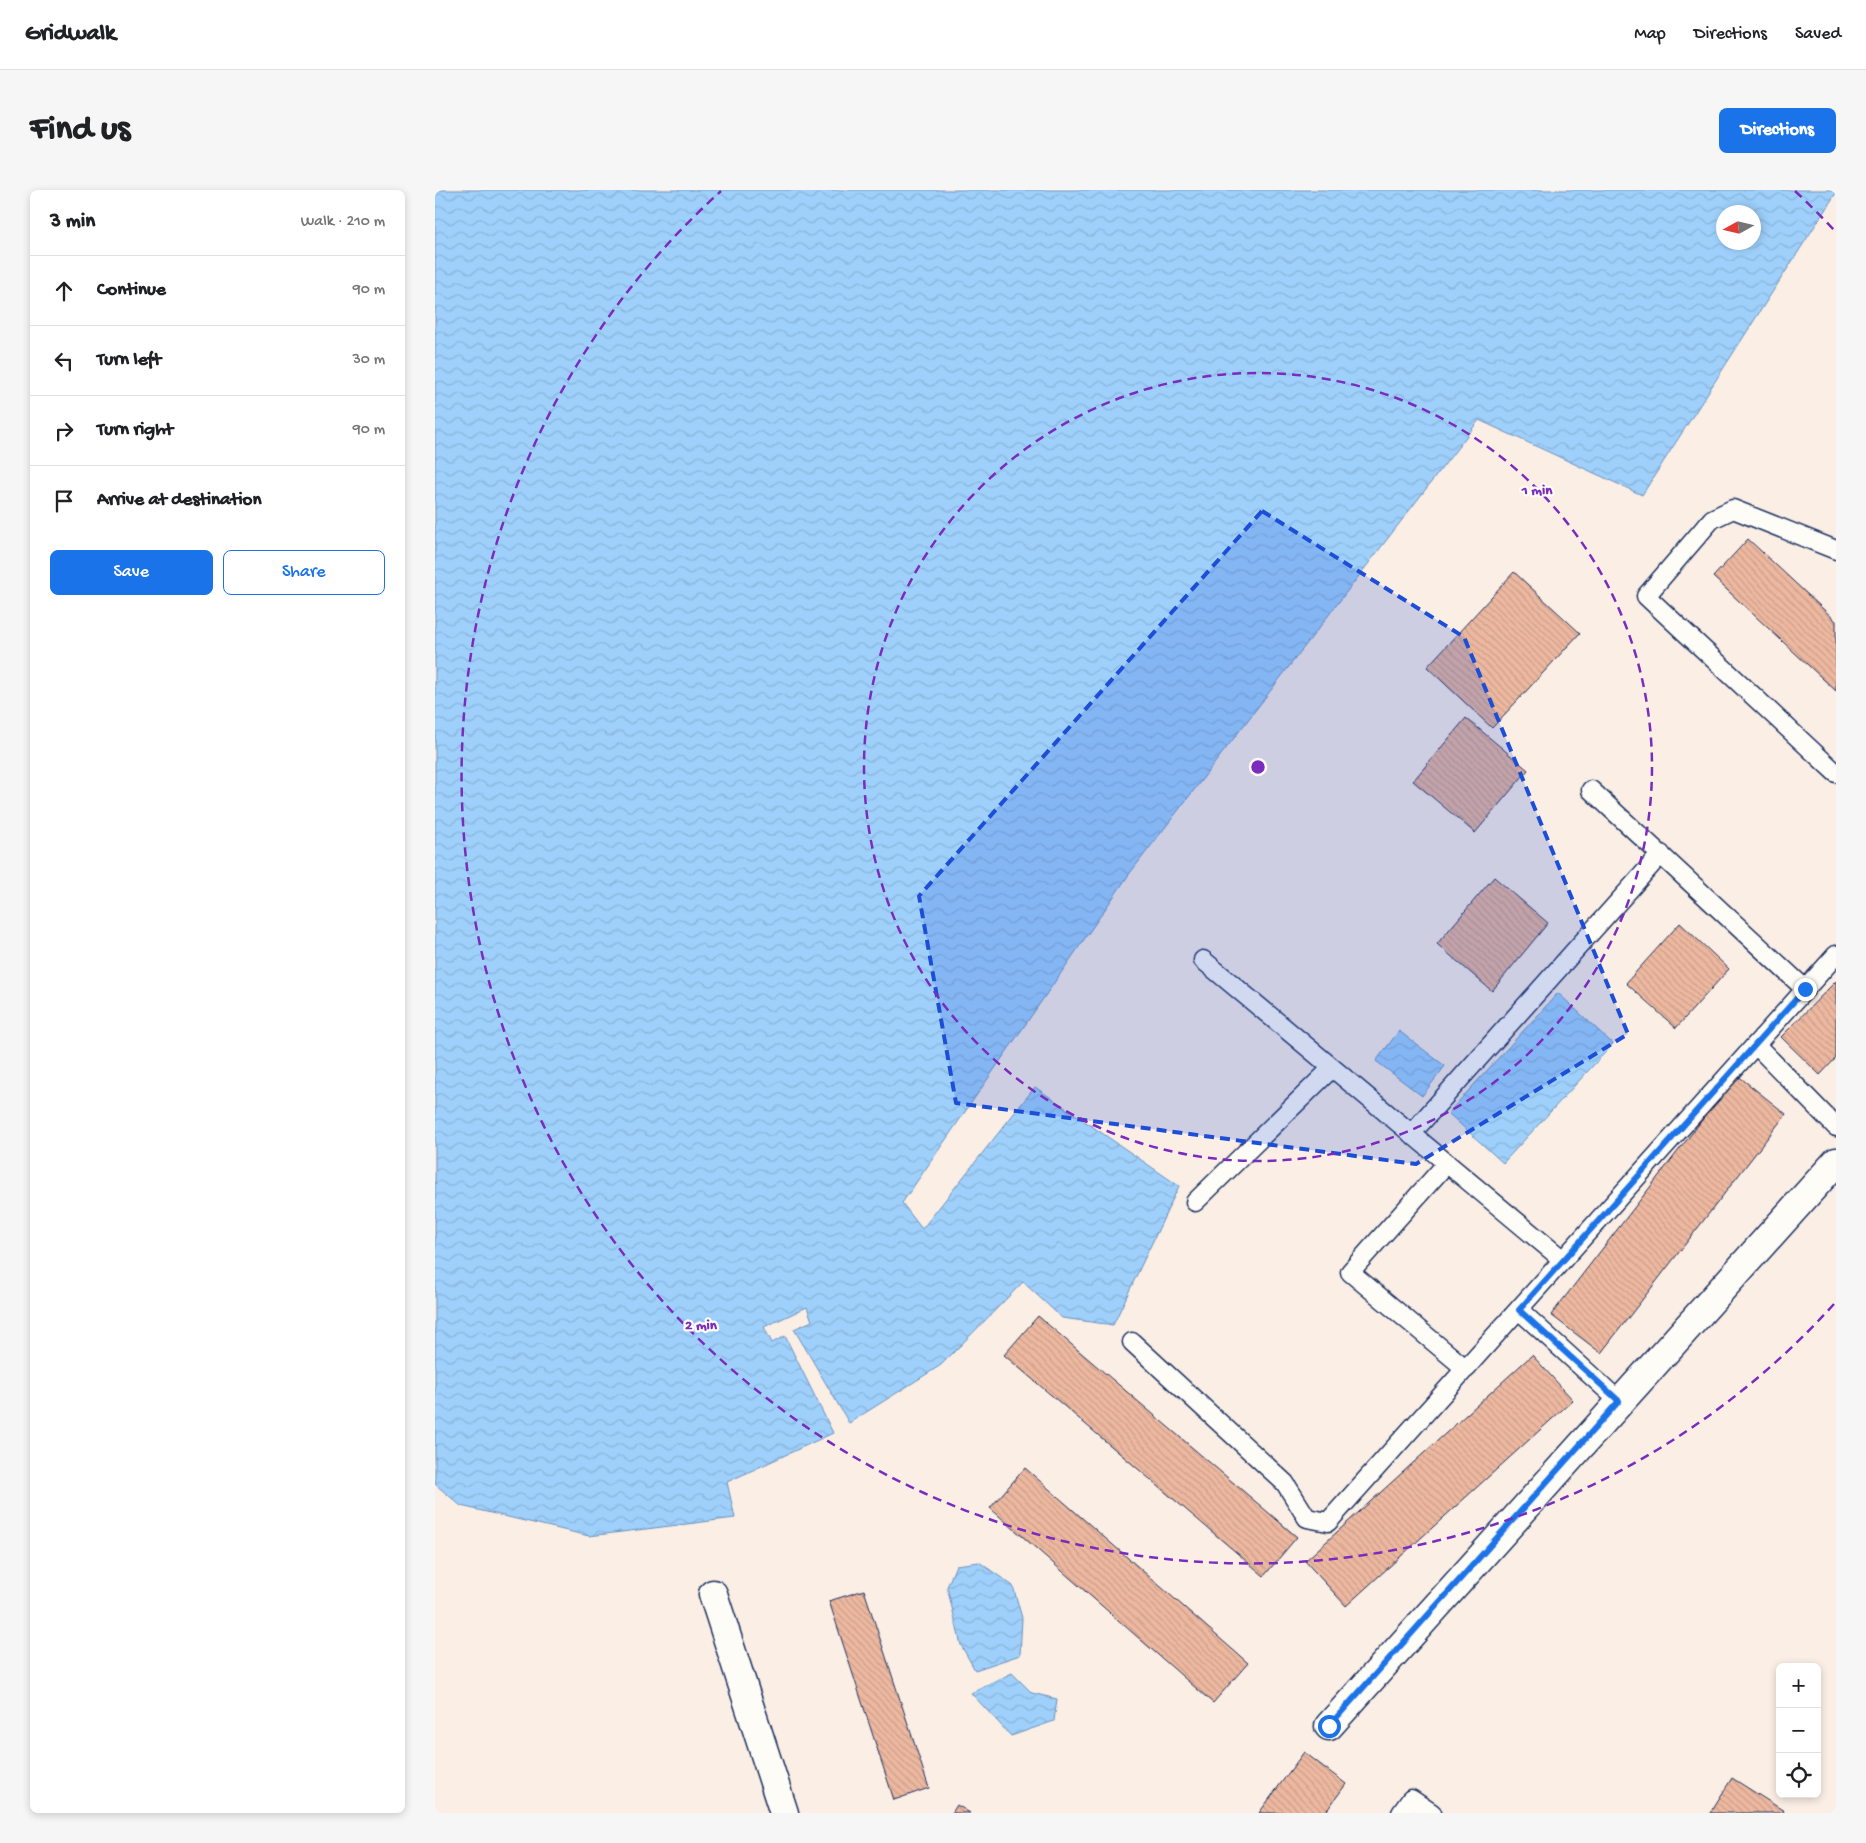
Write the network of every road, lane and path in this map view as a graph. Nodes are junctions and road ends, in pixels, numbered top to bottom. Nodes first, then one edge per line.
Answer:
1 (1836, 550) edge
2 (1836, 773) edge
3 (1591, 790) dead end
4 (1661, 854) junction
5 (1836, 955) edge
6 (1203, 960) dead end
7 (1805, 989) junction
8 (1756, 1045) junction
9 (1332, 1068) junction
10 (1836, 1127) edge
11 (1411, 1134) junction
12 (1836, 1162) edge
13 (1447, 1163) junction
14 (1195, 1202) dead end
15 (1563, 1260) junction
16 (1519, 1310) junction
17 (1132, 1342) dead end
18 (1466, 1369) junction
19 (1619, 1401) junction
20 (713, 1594) dead end
21 (1329, 1726) dead end
22 (784, 1813) edge
23 (1401, 1813) edge
24 (1432, 1813) edge

1 - 2 lane
3 - 4 lane
4 - 7 lane
4 - 11 lane
5 - 7 lane
6 - 9 lane
7 - 8 lane
8 - 10 lane
8 - 15 lane
9 - 11 lane
9 - 14 lane
11 - 13 lane
12 - 19 street
13 - 15 lane
13 - 18 lane
15 - 16 lane
16 - 18 lane
16 - 19 lane
17 - 18 lane
19 - 21 street
20 - 22 street
23 - 24 lane

